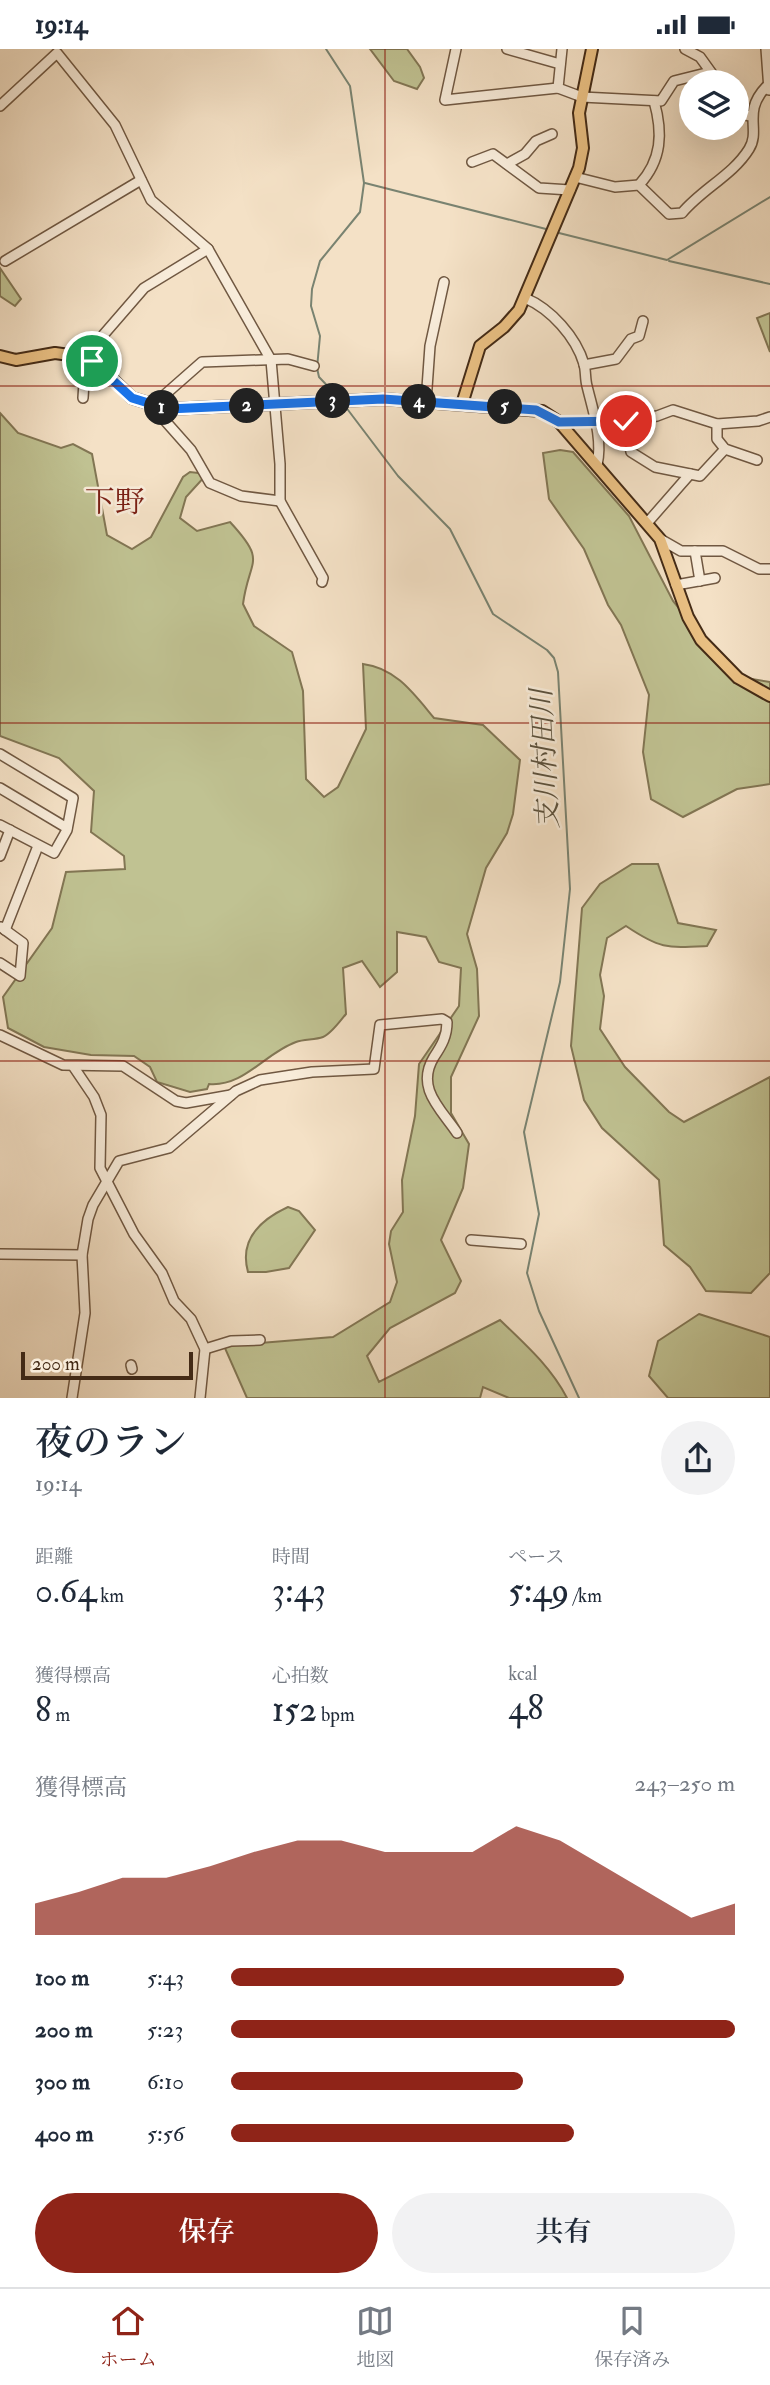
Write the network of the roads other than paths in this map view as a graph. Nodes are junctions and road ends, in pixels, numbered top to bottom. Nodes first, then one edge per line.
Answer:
1 (456, 49) edge
2 (507, 49) edge
3 (562, 49) edge
4 (592, 49) edge
5 (685, 49) edge
6 (766, 49) edge
7 (560, 64) junction
8 (709, 70) edge
9 (679, 80) edge
10 (558, 88) junction
11 (768, 89) edge
12 (582, 97) junction
13 (654, 101) junction
14 (0, 106) edge
15 (751, 116) joint
16 (552, 134) dead end
17 (471, 162) dead end
18 (507, 164) junction
19 (575, 177) junction
20 (141, 180) junction
21 (639, 185) junction
22 (570, 190) junction
23 (208, 249) junction
24 (5, 261) dead end
25 (444, 282) dead end
26 (525, 298) junction
27 (643, 321) dead end
28 (0, 356) edge
29 (84, 357) junction
30 (271, 360) junction
31 (584, 365) junction
32 (314, 366) dead end
33 (83, 398) dead end
34 (426, 402) junction
35 (273, 404) junction
36 (462, 404) junction
37 (152, 406) junction
38 (770, 417) edge
39 (596, 421) junction
40 (626, 421) junction
41 (559, 422) junction
42 (717, 424) junction
43 (725, 449) junction
44 (757, 460) dead end
45 (597, 465) junction
46 (690, 474) junction
47 (280, 501) junction
48 (648, 522) junction
49 (660, 539) junction
50 (695, 551) junction
51 (770, 569) edge
52 (715, 578) dead end
53 (700, 581) junction
54 (322, 582) dead end
55 (676, 585) junction
56 (770, 696) edge
57 (0, 754) edge
58 (0, 788) edge
59 (0, 825) edge
60 (67, 828) junction
61 (10, 830) junction
62 (38, 846) junction
63 (0, 856) edge
64 (2, 928) edge
65 (0, 963) edge
66 (0, 1035) edge
67 (73, 1066) junction
68 (231, 1095) junction
69 (457, 1133) dead end
70 (107, 1181) junction
71 (471, 1240) dead end
72 (521, 1244) dead end
73 (0, 1254) edge
74 (82, 1255) junction
75 (260, 1340) dead end
76 (205, 1349) junction
77 (72, 1398) edge
78 (200, 1398) edge

1 - 10 street
2 - 7 street
3 - 7 street
4 - 12 main road
5 - 8 street
6 - 11 street
7 - 10 street
9 - 13 street
10 - 12 street
11 - 15 street
12 - 13 street
12 - 19 main road
13 - 21 street
14 - 20 street
15 - 21 street
16 - 18 street
17 - 18 street
18 - 22 street
19 - 21 street
19 - 22 main road
20 - 23 street
20 - 24 street
22 - 26 main road
23 - 29 street
23 - 30 street
25 - 34 street
26 - 31 street
26 - 36 main road
27 - 31 street
28 - 29 main road
29 - 33 street
29 - 37 main road
30 - 32 street
30 - 35 street
30 - 37 street
31 - 39 street
34 - 35 main road
34 - 36 main road
35 - 37 main road
35 - 47 street
36 - 41 main road
37 - 47 street
38 - 42 street
39 - 40 street
39 - 41 street
39 - 45 street
40 - 42 street
40 - 46 street
41 - 45 main road
42 - 43 street
43 - 44 street
43 - 46 street
45 - 48 main road
46 - 48 street
47 - 54 street
48 - 49 main road
49 - 50 street
49 - 55 main road
50 - 51 street
50 - 53 street
52 - 53 street
53 - 55 street
55 - 56 main road
57 - 60 street
58 - 60 street
59 - 61 street
60 - 62 street
61 - 62 street
61 - 63 street
62 - 64 street
64 - 65 street
66 - 67 street
67 - 68 street
67 - 70 street
68 - 69 street
68 - 70 street
70 - 74 street
70 - 76 street
71 - 72 street
73 - 74 street
74 - 77 street
75 - 76 street
76 - 78 street

